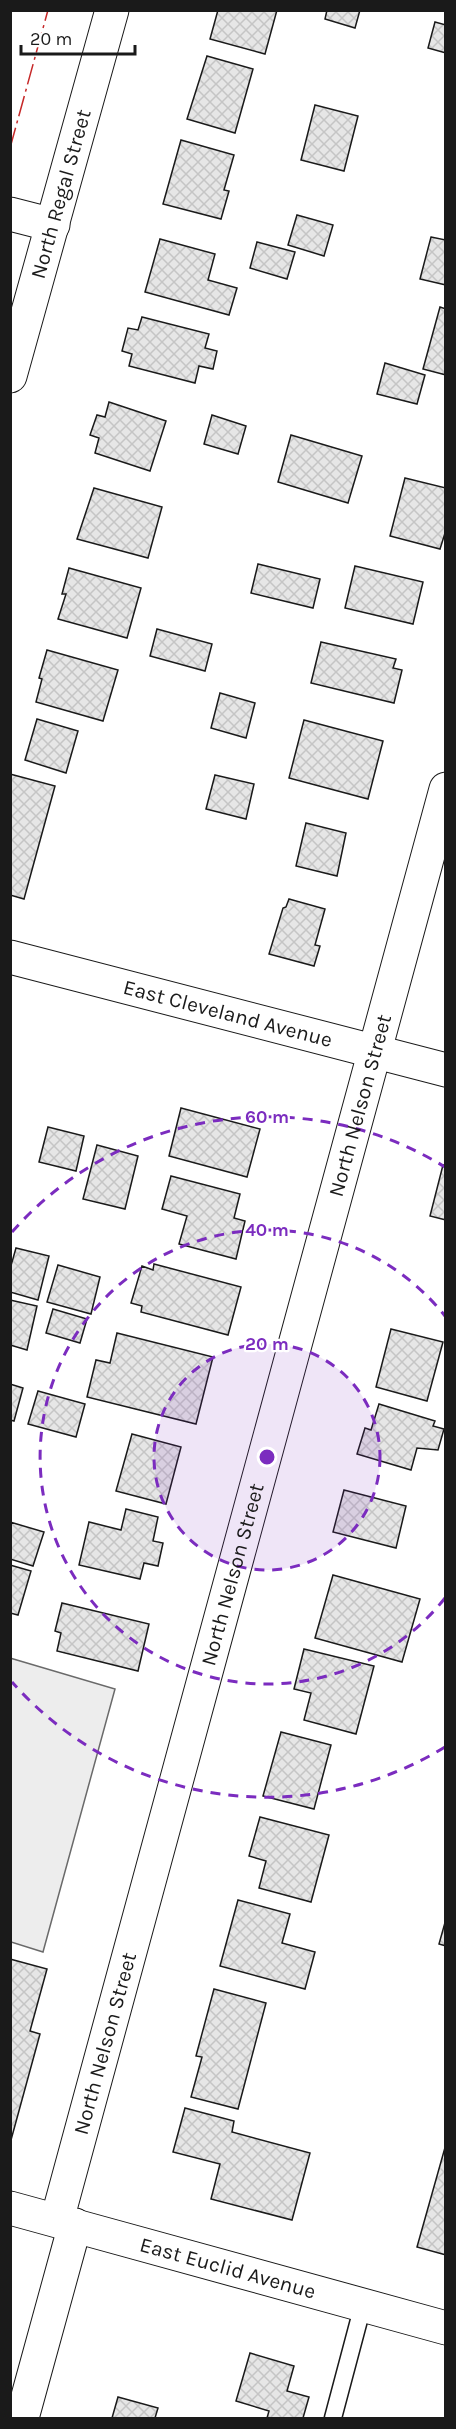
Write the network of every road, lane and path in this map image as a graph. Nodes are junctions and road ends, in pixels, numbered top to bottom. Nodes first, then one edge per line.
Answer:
1 (112, 10) edge
2 (10, 214) edge
3 (53, 225) junction
4 (10, 376) edge
5 (446, 789) edge
6 (10, 957) edge
7 (374, 1052) junction
8 (446, 1070) edge
9 (10, 2208) edge
10 (66, 2223) junction
11 (363, 2305) junction
12 (446, 2328) edge
13 (22, 2418) edge
14 (333, 2418) edge

1 - 3 street, North Regal Street
2 - 3 street
3 - 4 street, North Regal Street
5 - 7 street, North Nelson Street
6 - 7 street, East Cleveland Avenue
7 - 8 street, East Cleveland Avenue
7 - 10 street, North Nelson Street
9 - 10 street, East Euclid Avenue
10 - 11 street, East Euclid Avenue
10 - 13 street, North Nelson Street
11 - 12 street, East Euclid Avenue
11 - 14 lane

